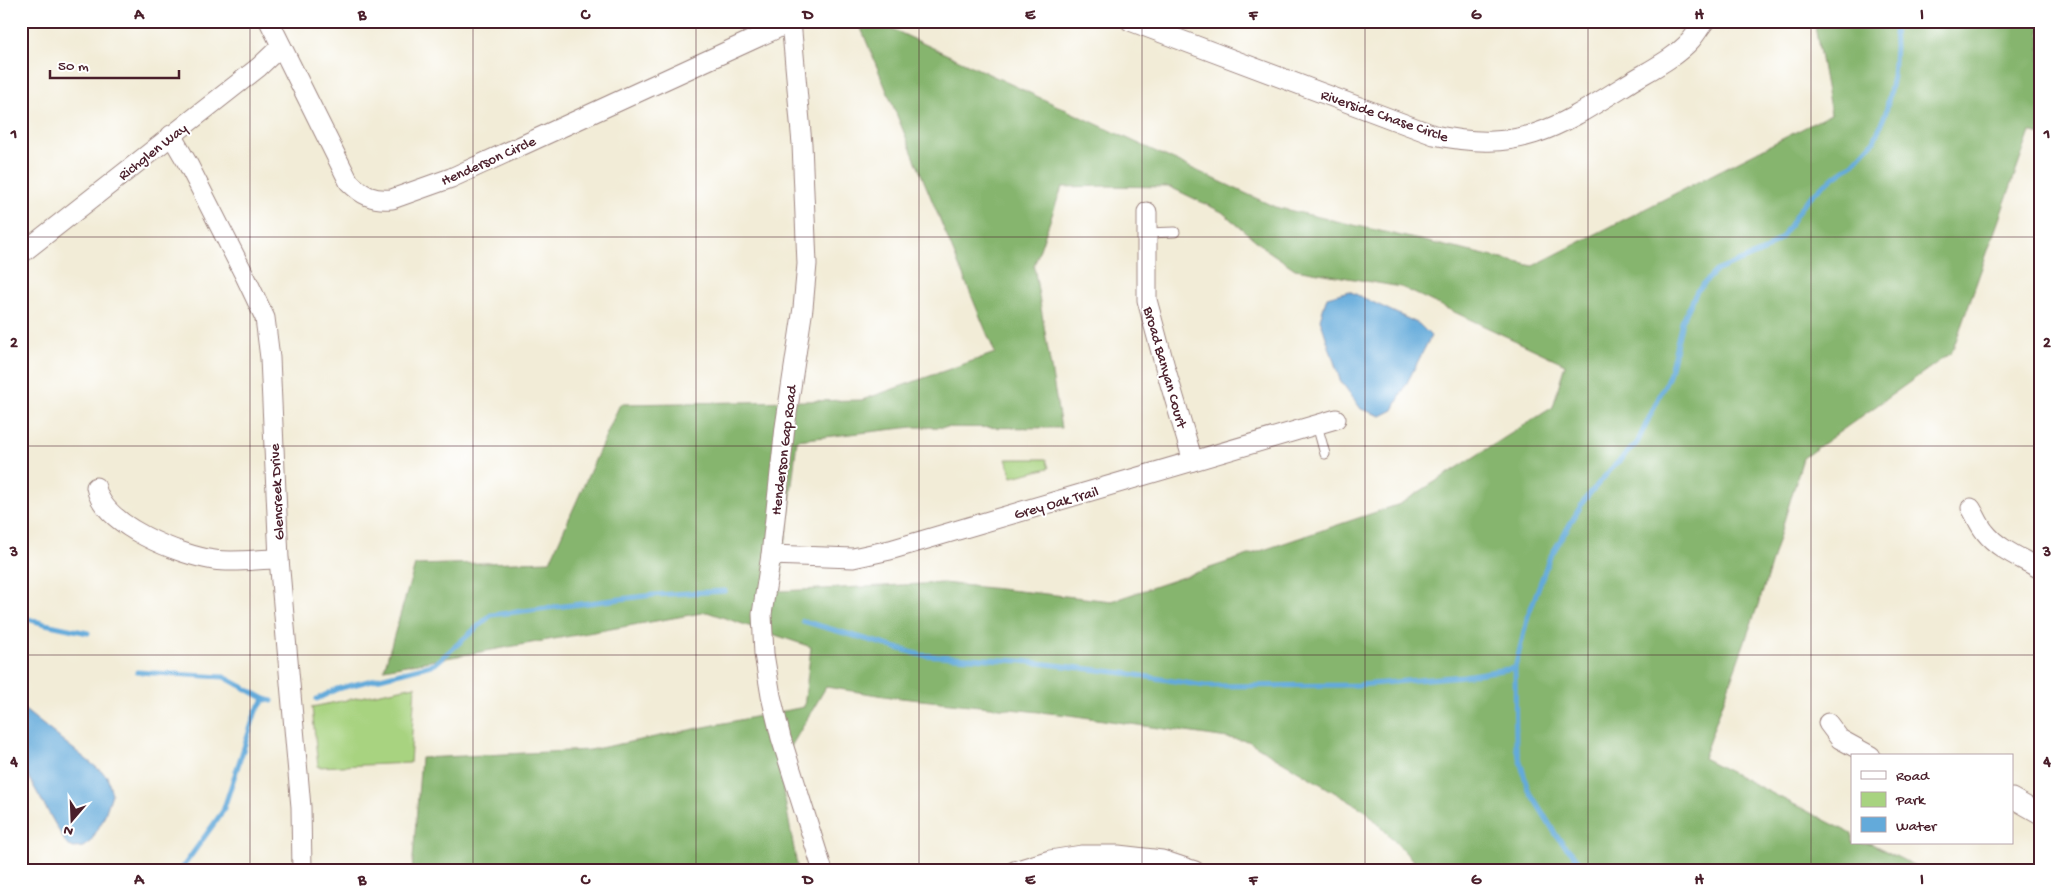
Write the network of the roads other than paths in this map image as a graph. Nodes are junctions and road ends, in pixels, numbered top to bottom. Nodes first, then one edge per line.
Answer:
1 (269, 21) edge
2 (1130, 21) edge
3 (1705, 21) edge
4 (791, 22) edge
5 (281, 46) junction
6 (171, 135) junction
7 (1147, 212) dead end
8 (1175, 232) dead end
9 (1147, 233) junction
10 (21, 254) edge
11 (1336, 419) dead end
12 (1316, 425) junction
13 (1326, 454) dead end
14 (1193, 461) junction
15 (96, 488) dead end
16 (1971, 508) dead end
17 (771, 555) junction
18 (279, 559) junction
19 (2040, 569) edge
20 (1828, 723) dead end
21 (1867, 754) edge
22 (2014, 799) edge
23 (2040, 814) edge
24 (302, 871) edge
25 (823, 871) edge
26 (1014, 871) edge
27 (1195, 871) edge

1 - 5 street, Henderson Circle
2 - 3 street, Riverside Chase Circle
4 - 5 street, Henderson Circle
4 - 17 street, Henderson Gap Road
5 - 6 street, Richglen Way
6 - 10 street, Richglen Way
6 - 18 street, Glencreek Drive
7 - 9 street, Broad Banyan Court
8 - 9 lane
9 - 14 street, Broad Banyan Court
11 - 12 street, Grey Oak Trail
12 - 13 lane
12 - 14 street, Grey Oak Trail
14 - 17 street, Grey Oak Trail
15 - 18 street
16 - 19 street
17 - 25 street, Henderson Gap Road
18 - 24 street, Glencreek Drive
20 - 21 street
22 - 23 street
26 - 27 street

